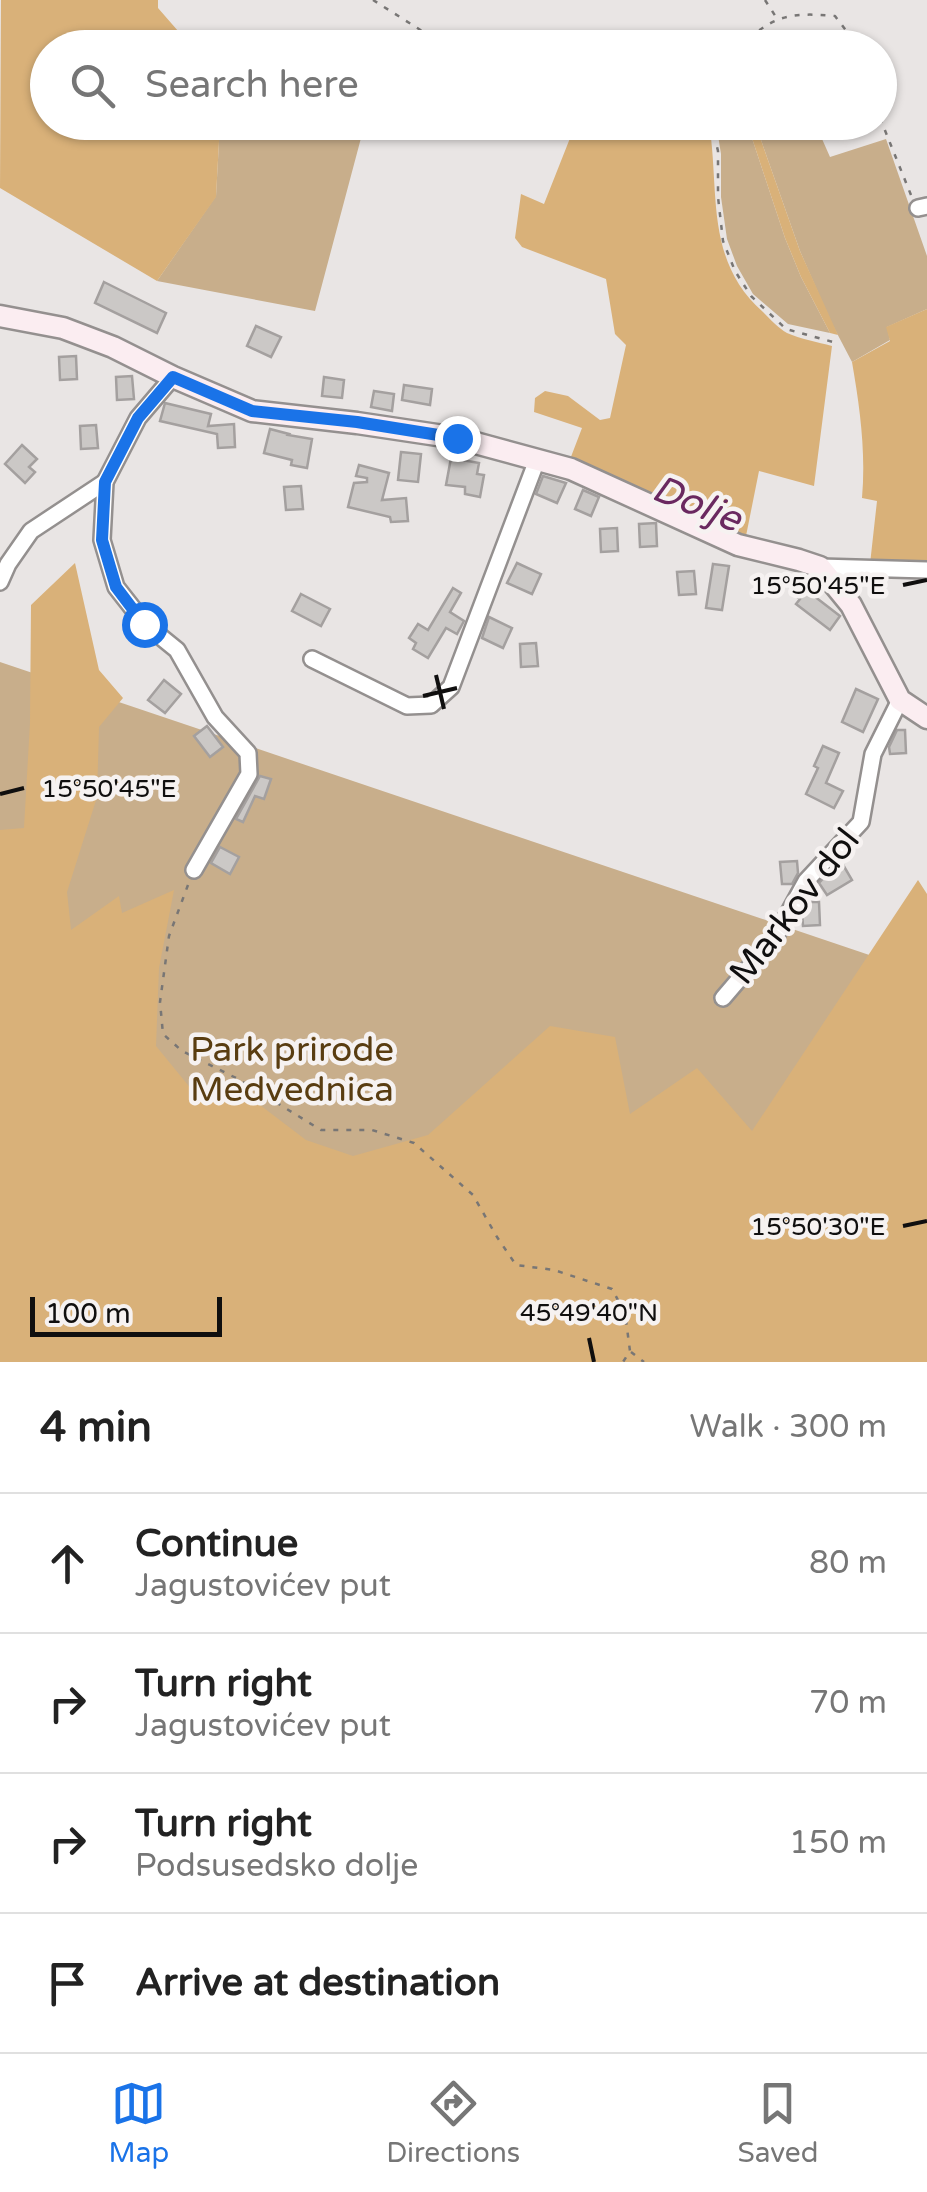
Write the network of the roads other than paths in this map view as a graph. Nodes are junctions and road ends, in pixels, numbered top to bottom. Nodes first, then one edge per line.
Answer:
1 (0, 316) edge
2 (173, 377) junction
3 (537, 460) junction
4 (105, 482) junction
5 (820, 567) junction
6 (927, 570) edge
7 (0, 582) edge
8 (312, 659) dead end
9 (900, 700) junction
10 (927, 718) edge
11 (194, 870) road end
12 (723, 998) dead end

1 - 2 street
2 - 3 street
2 - 4 street
3 - 5 street
3 - 8 street
4 - 7 street
4 - 11 street
5 - 6 street
5 - 9 street
9 - 10 street
9 - 12 street, Markov dol

